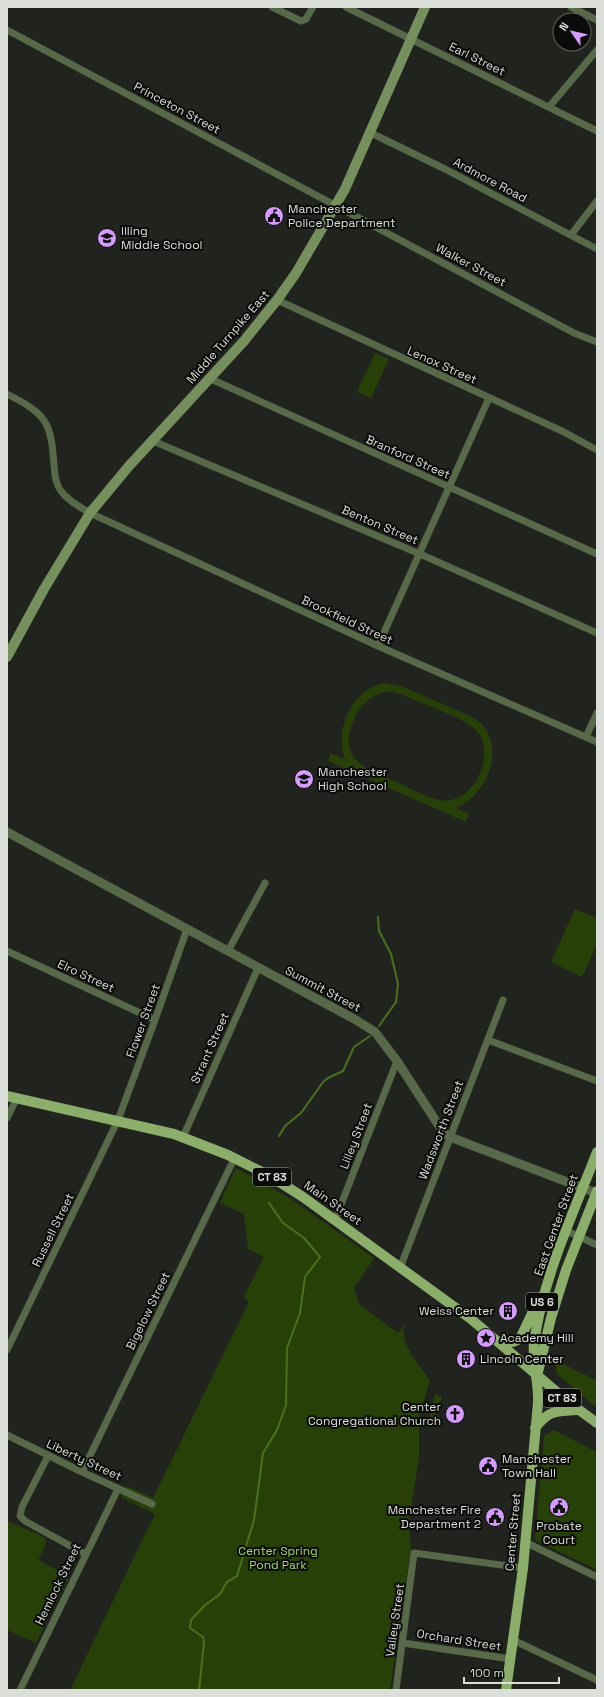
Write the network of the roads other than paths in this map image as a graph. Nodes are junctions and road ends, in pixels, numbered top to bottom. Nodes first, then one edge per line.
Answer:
1 (272, 7) edge
2 (313, 7) edge
3 (346, 7) edge
4 (425, 7) edge
5 (571, 7) edge
6 (597, 20) edge
7 (7, 30) edge
8 (412, 39) junction
9 (597, 50) edge
10 (549, 107) junction
11 (597, 131) edge
12 (371, 132) junction
13 (597, 201) edge
14 (336, 205) junction
15 (571, 235) junction
16 (597, 249) edge
17 (277, 300) junction
18 (597, 342) edge
19 (210, 379) junction
20 (7, 394) edge
21 (490, 398) junction
22 (153, 441) junction
23 (597, 450) edge
24 (450, 488) junction
25 (90, 513) junction
26 (420, 554) junction
27 (597, 554) edge
28 (597, 633) edge
29 (378, 646) junction
30 (7, 657) edge
31 (597, 713) edge
32 (586, 737) junction
33 (597, 742) edge
34 (7, 832) edge
35 (265, 883) dead end
36 (186, 929) junction
37 (7, 951) edge
38 (228, 951) junction
39 (258, 968) junction
40 (503, 1000) dead end
41 (155, 1020) junction
42 (488, 1040) junction
43 (397, 1061) junction
44 (597, 1081) edge
45 (12, 1097) edge
46 (7, 1118) edge
47 (118, 1120) junction
48 (183, 1137) junction
49 (450, 1137) junction
50 (597, 1152) edge
51 (234, 1159) junction
52 (583, 1188) junction
53 (597, 1192) edge
54 (335, 1220) junction
55 (567, 1231) junction
56 (578, 1236) junction
57 (597, 1245) edge
58 (400, 1268) junction
59 (546, 1288) junction
60 (559, 1292) junction
61 (497, 1341) junction
62 (7, 1350) edge
63 (537, 1376) junction
64 (578, 1410) junction
65 (597, 1423) edge
66 (535, 1428) junction
67 (7, 1435) edge
68 (48, 1456) junction
69 (82, 1472) junction
70 (118, 1489) junction
71 (152, 1504) dead end
72 (525, 1542) junction
73 (85, 1554) junction
74 (523, 1568) junction
75 (597, 1577) edge
76 (513, 1640) junction
77 (403, 1642) junction
78 (511, 1659) junction
79 (597, 1680) edge
80 (20, 1690) edge
81 (396, 1690) edge
82 (506, 1690) edge

1 - 2 street
3 - 8 street, Earl Street
4 - 8 main road, Middle Turnpike East
5 - 6 street
7 - 14 street, Princeton Street
8 - 10 street, Earl Street
8 - 12 main road, Middle Turnpike East
9 - 10 street
10 - 11 street, Earl Street
12 - 14 main road, Middle Turnpike East
12 - 15 street, Ardmore Road
13 - 15 street
14 - 17 main road, Middle Turnpike East
14 - 18 street, Walker Street
15 - 16 street, Ardmore Road
17 - 19 main road, Middle Turnpike East
17 - 21 street, Lenox Street
19 - 22 main road, Middle Turnpike East
19 - 24 street, Branford Street
20 - 25 street, Brookfield Street
21 - 23 street, Lenox Street
21 - 24 street
22 - 25 main road, Middle Turnpike East
22 - 26 street, Benton Street
24 - 26 street
24 - 27 street, Branford Street
25 - 29 street, Brookfield Street
25 - 30 main road, Middle Turnpike East
26 - 28 street, Benton Street
26 - 29 street
29 - 32 street, Brookfield Street
31 - 32 street
32 - 33 street, Brookfield Street
34 - 36 street, Summit Street
35 - 38 street
36 - 38 street, Summit Street
36 - 41 street, Flower Street
37 - 41 street, Elro Street
38 - 39 street, Summit Street
39 - 43 street, Summit Street
39 - 48 street, Strant Street
40 - 42 street, Wadsworth Street
41 - 47 street, Flower Street
42 - 44 street
42 - 49 street, Wadsworth Street
43 - 49 street, Summit Street
43 - 54 street, Lilley Street
45 - 46 street
45 - 47 main road, Main Street / CT 83
47 - 48 main road, Main Street / CT 83
47 - 62 street, Russell Street
48 - 51 main road, Main Street / CT 83
49 - 52 street, Summit Street
49 - 58 street, Wadsworth Street
50 - 52 main road, East Center Street / US 6
51 - 54 main road, Main Street / CT 83
51 - 69 street, Bigelow Street
52 - 53 street, Summit Street
52 - 55 main road, East Center Street / US 6
53 - 56 main road, East Center Street / US 6
54 - 58 main road, Main Street / CT 83
55 - 56 street
55 - 59 main road, East Center Street / US 6
56 - 57 street
56 - 60 main road, East Center Street / US 6
58 - 61 main road, Main Street / CT 83
59 - 60 main road
59 - 61 main road
59 - 63 main road, East Center Street / US 6
60 - 63 main road, East Center Street / US 6
61 - 63 main road, Main Street / CT 83
63 - 64 main road, Main Street / CT 83
63 - 66 main road, Center Street / US 6
64 - 65 main road, Main Street / CT 83
64 - 66 main road
66 - 72 main road, Center Street / US 6
67 - 68 street, Liberty Street
68 - 69 street, Liberty Street
68 - 73 street
69 - 70 street, Liberty Street
70 - 71 street, Liberty Street
70 - 73 street, Hemlock Street
72 - 74 main road, Center Street / US 6
72 - 75 street
73 - 80 street, Hemlock Street
74 - 76 main road, Center Street / US 6
74 - 77 street, Valley Street
76 - 78 main road, Center Street / US 6
76 - 79 street
77 - 78 street, Orchard Street
77 - 81 street, Valley Street
78 - 82 main road, Center Street / US 6

